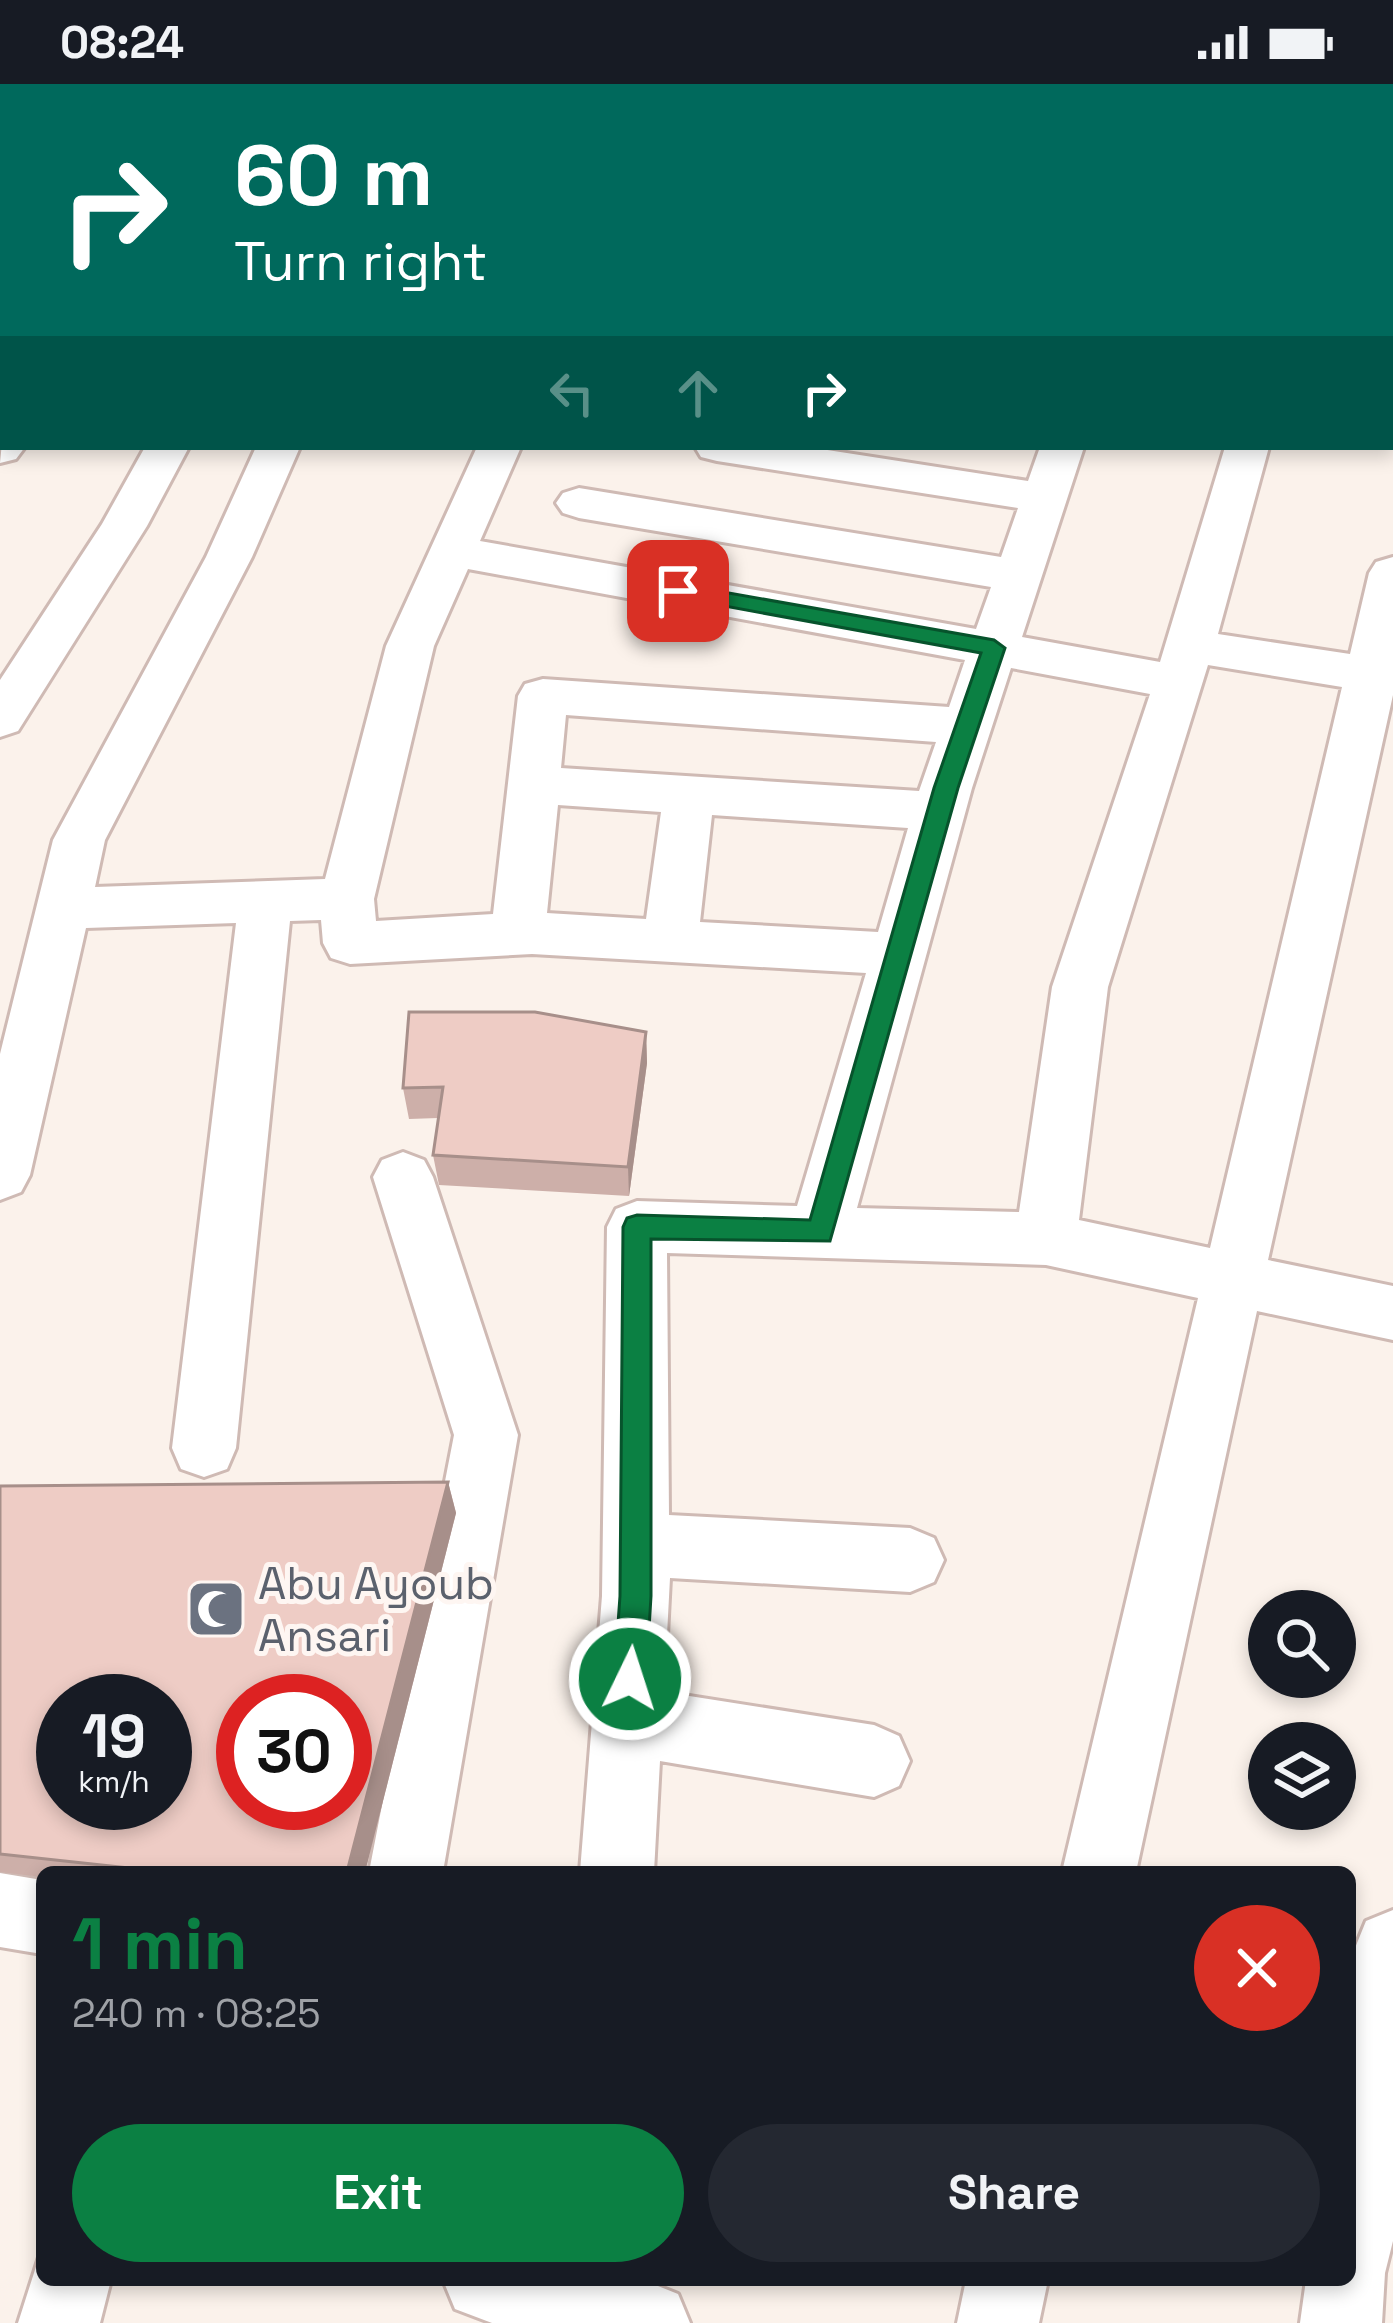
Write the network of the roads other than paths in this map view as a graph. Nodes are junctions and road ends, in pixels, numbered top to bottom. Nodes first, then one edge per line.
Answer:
1 (165, 450) edge
2 (277, 450) edge
3 (498, 450) edge
4 (730, 450) edge
5 (1061, 450) edge
6 (1245, 450) edge
7 (1045, 498) junction
8 (579, 503) dead end
9 (452, 551) junction
10 (1393, 573) edge
11 (1019, 576) junction
12 (994, 648) junction
13 (1184, 664) junction
14 (1380, 676) edge
15 (0, 718) edge
16 (968, 726) junction
17 (534, 785) junction
18 (689, 795) junction
19 (940, 812) junction
20 (347, 899) junction
21 (265, 902) junction
22 (63, 908) junction
23 (518, 934) junction
24 (670, 941) junction
25 (899, 954) junction
26 (0, 1175) edge
27 (404, 1177) dead end
28 (820, 1232) junction
29 (1046, 1239) junction
30 (1233, 1275) junction
31 (1393, 1313) edge
32 (204, 1448) dead end
33 (636, 1546) junction
34 (910, 1561) dead end
35 (627, 1721) junction
36 (874, 1761) dead end
37 (407, 1866) edge
38 (616, 1866) edge
39 (1100, 1866) edge
40 (0, 1910) edge
41 (36, 1916) edge
42 (1393, 1948) edge
43 (1356, 2216) edge
44 (68, 2286) edge
45 (1006, 2286) edge
46 (1346, 2286) edge
47 (503, 2297) edge
48 (59, 2323) edge
49 (649, 2323) edge
50 (998, 2323) edge
51 (1341, 2323) edge

1 - 15 street
2 - 22 street
3 - 9 street
4 - 7 street
5 - 7 street
6 - 13 street
7 - 11 street
8 - 11 street
9 - 12 street
9 - 20 street
10 - 14 street
11 - 12 street
12 - 13 street
12 - 16 street
13 - 14 street
13 - 29 street
14 - 30 street
16 - 17 street
16 - 19 street
17 - 18 street
17 - 23 street
18 - 19 street
18 - 24 street
19 - 25 street
20 - 21 street
20 - 23 street
21 - 22 street
21 - 32 street
22 - 26 street
23 - 24 street
24 - 25 street
25 - 28 street
27 - 37 street
28 - 29 street
28 - 33 street
29 - 30 street
30 - 31 street
30 - 39 street
33 - 34 street
33 - 35 street
35 - 36 street
35 - 38 street
40 - 41 street
42 - 43 street
44 - 48 street
45 - 50 street
46 - 51 street
47 - 49 street

